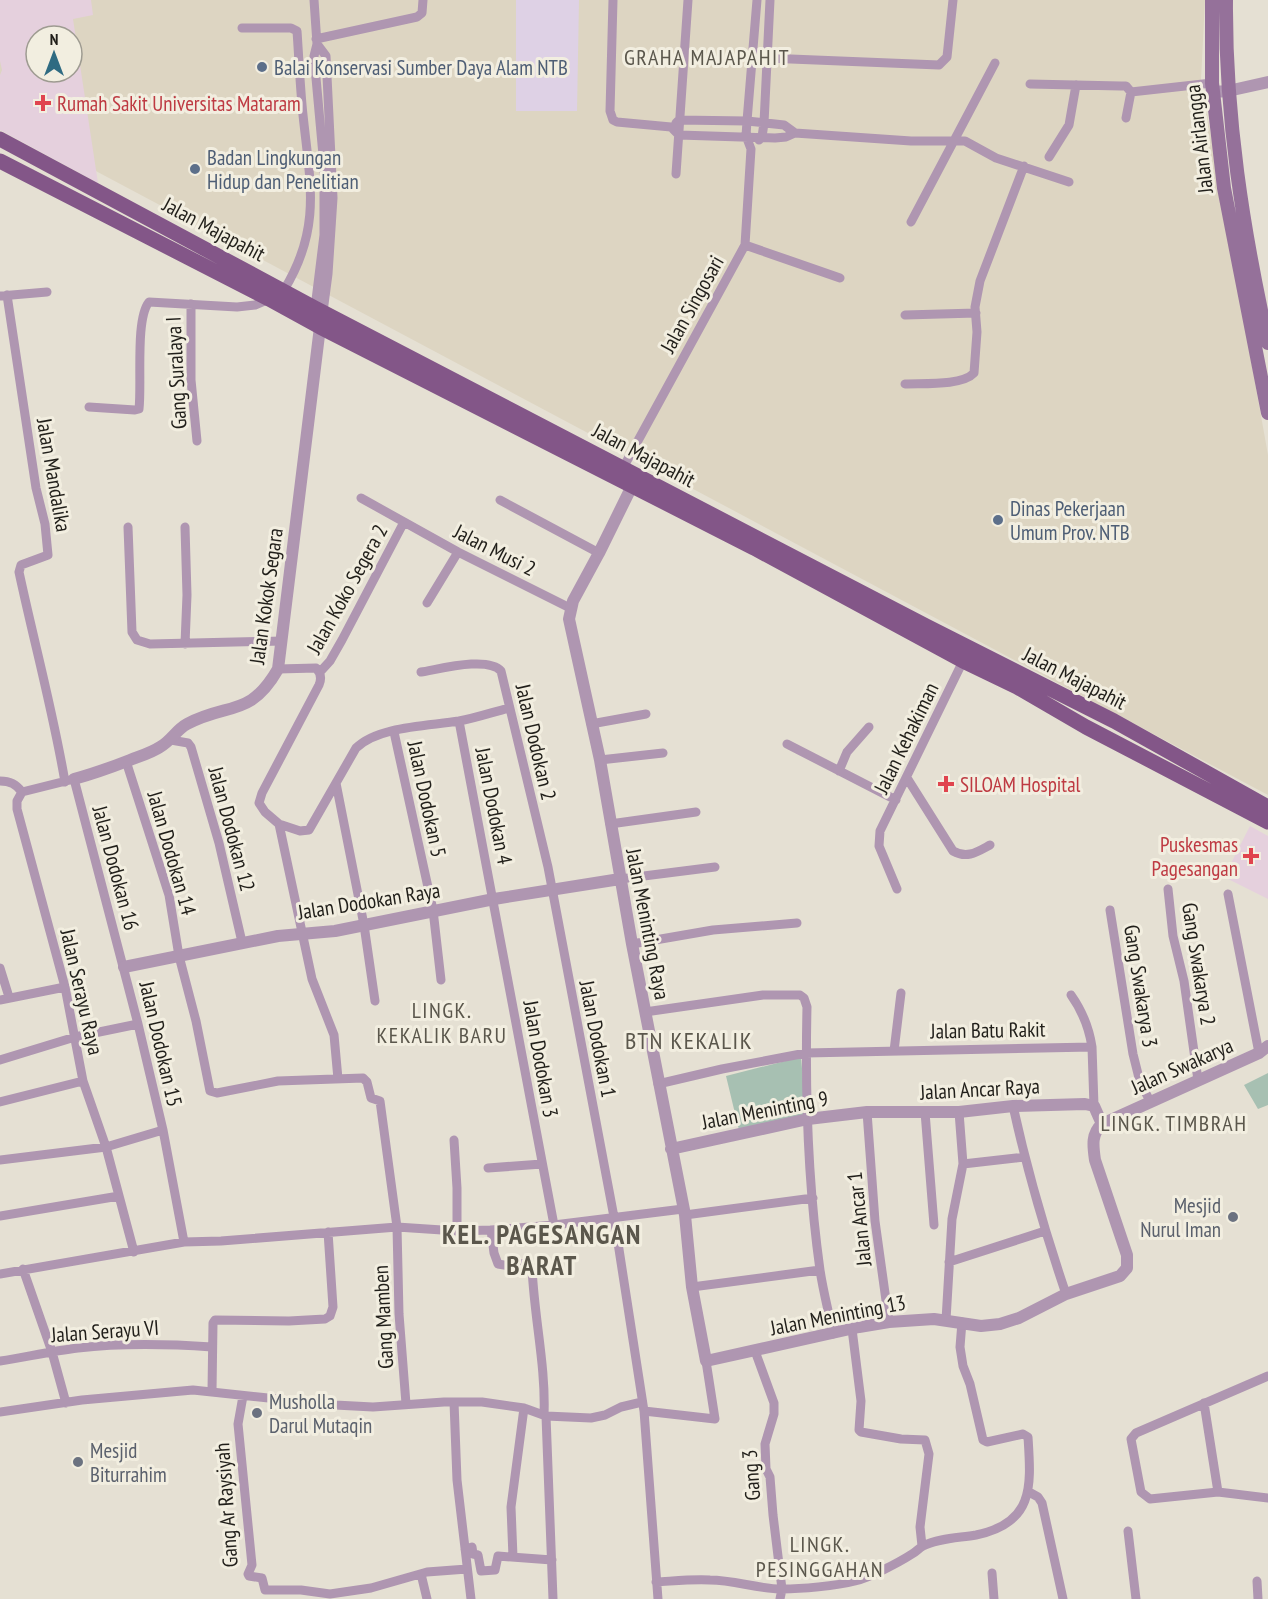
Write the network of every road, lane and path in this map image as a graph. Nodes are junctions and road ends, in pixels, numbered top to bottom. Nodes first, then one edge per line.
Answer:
1 (314, 0) edge
2 (423, 0) edge
3 (613, 0) edge
4 (688, 0) edge
5 (953, 0) edge
6 (1212, 0) edge
7 (1226, 0) edge
8 (757, 1) edge
9 (769, 1) edge
10 (242, 28) dead end
11 (316, 41) junction
12 (766, 58) junction
13 (995, 63) dead end
14 (1268, 82) edge
15 (1030, 84) dead end
16 (1076, 85) junction
17 (1212, 87) junction
18 (1228, 91) junction
19 (1131, 92) junction
20 (1126, 118) dead end
21 (680, 120) junction
22 (747, 121) junction
23 (764, 123) junction
24 (671, 127) junction
25 (795, 133) junction
26 (679, 135) junction
27 (746, 136) junction
28 (762, 137) junction
29 (0, 139) edge
30 (954, 141) junction
31 (751, 149) junction
32 (1049, 157) dead end
33 (0, 160) edge
34 (1024, 166) junction
35 (676, 174) dead end
36 (1069, 182) dead end
37 (911, 222) dead end
38 (745, 245) junction
39 (1247, 276) junction
40 (840, 278) dead end
41 (284, 290) junction
42 (47, 292) dead end
43 (3, 296) edge
44 (269, 298) junction
45 (191, 304) junction
46 (976, 313) junction
47 (905, 315) dead end
48 (319, 316) junction
49 (1268, 343) edge
50 (905, 384) dead end
51 (89, 407) dead end
52 (1268, 413) edge
53 (197, 441) dead end
54 (559, 442) junction
55 (623, 468) junction
56 (632, 486) junction
57 (361, 498) dead end
58 (500, 500) dead end
59 (404, 522) junction
60 (128, 527) dead end
61 (185, 527) dead end
62 (458, 552) junction
63 (599, 553) junction
64 (427, 603) dead end
65 (570, 608) junction
66 (902, 620) junction
67 (928, 634) junction
68 (282, 641) junction
69 (185, 644) junction
70 (963, 661) junction
71 (278, 669) junction
72 (421, 672) dead end
73 (320, 675) junction
74 (509, 708) junction
75 (646, 714) dead end
76 (459, 721) junction
77 (591, 724) junction
78 (869, 727) dead end
79 (394, 732) junction
80 (171, 740) junction
81 (787, 744) dead end
82 (663, 753) dead end
83 (600, 760) junction
84 (126, 762) junction
85 (839, 771) junction
86 (907, 778) junction
87 (70, 780) junction
88 (0, 782) edge
89 (336, 783) junction
90 (22, 792) junction
91 (896, 800) junction
92 (1268, 807) edge
93 (696, 812) dead end
94 (1268, 822) edge
95 (279, 824) junction
96 (610, 824) junction
97 (990, 845) dead end
98 (548, 867) joint
99 (715, 867) dead end
100 (620, 879) junction
101 (897, 889) dead end
102 (1168, 889) dead end
103 (552, 890) junction
104 (1228, 894) dead end
105 (494, 899) junction
106 (433, 910) junction
107 (1110, 910) dead end
108 (797, 923) dead end
109 (364, 925) junction
110 (301, 932) junction
111 (242, 942) junction
112 (632, 944) junction
113 (179, 956) junction
114 (124, 967) junction
115 (0, 968) edge
116 (441, 980) dead end
117 (65, 987) junction
118 (901, 993) dead end
119 (1071, 995) dead end
120 (4, 999) edge
121 (375, 1001) dead end
122 (645, 1012) junction
123 (138, 1024) junction
124 (75, 1037) junction
125 (1092, 1047) junction
126 (1264, 1050) edge
127 (894, 1051) junction
128 (806, 1053) junction
129 (0, 1059) edge
130 (338, 1079) junction
131 (1198, 1080) junction
132 (83, 1081) junction
133 (658, 1084) junction
134 (1150, 1101) junction
135 (0, 1102) edge
136 (1094, 1106) junction
137 (1013, 1107) junction
138 (867, 1112) junction
139 (926, 1112) junction
140 (959, 1112) junction
141 (808, 1119) junction
142 (1102, 1124) junction
143 (163, 1130) junction
144 (454, 1140) dead end
145 (106, 1147) junction
146 (671, 1149) junction
147 (1024, 1157) junction
148 (0, 1160) edge
149 (542, 1164) junction
150 (963, 1164) junction
151 (488, 1168) dead end
152 (119, 1196) junction
153 (813, 1198) junction
154 (684, 1212) junction
155 (0, 1216) edge
156 (614, 1217) junction
157 (554, 1225) junction
158 (934, 1225) dead end
159 (397, 1227) junction
160 (491, 1230) junction
161 (457, 1231) junction
162 (1045, 1231) junction
163 (328, 1232) junction
164 (184, 1242) junction
165 (134, 1252) junction
166 (948, 1262) junction
167 (23, 1269) junction
168 (820, 1270) junction
169 (0, 1274) edge
170 (692, 1287) junction
171 (1066, 1294) junction
172 (946, 1320) junction
173 (890, 1322) junction
174 (962, 1322) junction
175 (852, 1329) junction
176 (833, 1334) junction
177 (213, 1347) junction
178 (52, 1352) junction
179 (755, 1352) junction
180 (0, 1361) edge
181 (706, 1362) junction
182 (1268, 1376) edge
183 (212, 1391) junction
184 (243, 1396) junction
185 (454, 1402) junction
186 (66, 1403) junction
187 (1204, 1403) junction
188 (406, 1404) junction
189 (643, 1406) junction
190 (524, 1408) junction
191 (0, 1413) edge
192 (545, 1416) junction
193 (1029, 1492) junction
194 (1218, 1492) junction
195 (1264, 1498) edge
196 (1128, 1531) dead end
197 (922, 1546) junction
198 (465, 1549) junction
199 (513, 1557) junction
200 (552, 1560) junction
201 (467, 1569) junction
202 (992, 1573) dead end
203 (421, 1574) junction
204 (1257, 1581) dead end
205 (656, 1582) junction
206 (781, 1594) edge
207 (427, 1599) edge
208 (471, 1599) edge
209 (554, 1599) edge
210 (657, 1599) edge
211 (994, 1599) edge
212 (1063, 1599) edge
213 (1136, 1599) edge
214 (1258, 1599) edge

1 - 11 street
2 - 11 street
3 - 24 street
4 - 21 street
5 - 12 street
6 - 17 main road, Jalan Airlangga
7 - 18 main road, Jalan Airlangga
8 - 22 street
9 - 12 street
10 - 41 street
11 - 48 street
12 - 23 street
13 - 30 street
14 - 18 street
15 - 16 street
16 - 19 street
16 - 32 street
17 - 18 street
17 - 19 street
17 - 39 main road, Jalan Airlangga
18 - 39 main road, Jalan Airlangga
19 - 20 street
21 - 22 street
21 - 24 street
21 - 26 street
22 - 23 street
22 - 27 street
23 - 25 street
23 - 28 street
24 - 26 street
25 - 28 street
25 - 30 street
26 - 27 street
26 - 35 street
27 - 28 street
27 - 31 street
28 - 31 street
29 - 41 main road, Jalan Majapahit
30 - 34 street
30 - 37 street
31 - 38 street
33 - 44 main road, Jalan Majapahit
34 - 36 street
34 - 46 street
38 - 40 street, Jalan Singosari
38 - 55 street, Jalan Singosari
39 - 49 main road, Jalan Airlangga
39 - 52 main road, Jalan Airlangga
41 - 48 main road, Jalan Majapahit
42 - 43 street
43 - 87 street, Jalan Mandalika
44 - 45 street
44 - 48 main road, Jalan Majapahit
45 - 51 street
45 - 53 street, Gang Suralaya I
46 - 47 street
46 - 50 street
48 - 54 main road, Jalan Majapahit
48 - 68 street, Jalan Kokok Segara
54 - 55 main road, Jalan Majapahit
54 - 56 main road, Jalan Majapahit
55 - 66 main road, Jalan Majapahit
56 - 63 street
56 - 66 main road, Jalan Majapahit
57 - 59 street, Jalan Musi 2
58 - 63 street
59 - 62 street, Jalan Musi 2
59 - 73 street, Jalan Koko Segera 2
60 - 69 street
61 - 69 street
62 - 64 street
62 - 65 street, Jalan Musi 2
63 - 65 street
65 - 77 street, Jalan Meninting Raya
66 - 67 main road, Jalan Majapahit
67 - 70 main road, Jalan Majapahit
67 - 92 main road, Jalan Majapahit
68 - 69 street
68 - 71 street, Jalan Kokok Segara
70 - 86 street, Jalan Kehakiman
70 - 94 main road, Jalan Majapahit
71 - 73 street
71 - 80 street, Jalan Kokok Segara
72 - 74 street, Jalan Dodokan 2
73 - 95 street, Jalan Koko Segera 2
74 - 76 street, Jalan Dodokan 4
74 - 98 street, Jalan Dodokan 2
75 - 77 street
76 - 79 street, Jalan Dodokan 4
76 - 105 street, Jalan Dodokan 4
77 - 83 street, Jalan Meninting Raya
78 - 85 street
79 - 89 street, Jalan Dodokan 4
79 - 106 street, Jalan Dodokan 5
80 - 84 street, Jalan Kokok Segara
80 - 111 street, Jalan Dodokan 12
81 - 85 street
82 - 83 street
83 - 96 street, Jalan Meninting Raya
84 - 87 street, Jalan Kokok Segara
84 - 113 street, Jalan Dodokan 14
85 - 91 street
86 - 91 street, Jalan Kehakiman
86 - 97 street
87 - 90 street
87 - 114 street, Jalan Dodokan 16
88 - 90 street
89 - 95 street, Jalan Dodokan 4
89 - 109 street
90 - 117 street, Jalan Serayu Raya
91 - 101 street, Jalan Kehakiman
93 - 96 street
95 - 110 street
96 - 100 street, Jalan Meninting Raya
98 - 103 street, Jalan Dodokan 1
99 - 100 street
100 - 103 street, Jalan Dodokan Raya
100 - 112 street, Jalan Meninting Raya
102 - 131 street, Gang Swakarya 2
103 - 105 street, Jalan Dodokan Raya
103 - 156 street, Jalan Dodokan 1
104 - 126 street
105 - 106 street, Jalan Dodokan Raya
105 - 149 street, Jalan Dodokan 3
106 - 109 street, Jalan Dodokan Raya
106 - 116 street, Jalan Dodokan 5
107 - 134 street, Gang Swakarya 3
108 - 112 street
109 - 110 street, Jalan Dodokan Raya
109 - 121 street
110 - 111 street, Jalan Dodokan Raya
110 - 130 street
111 - 113 street, Jalan Dodokan Raya
112 - 122 street, Jalan Meninting Raya
113 - 114 street, Jalan Dodokan Raya
113 - 130 street, Jalan Dodokan 14
114 - 123 street, Jalan Dodokan 15
115 - 120 street
117 - 120 street
117 - 124 street, Jalan Serayu Raya
118 - 127 street
119 - 125 street
122 - 128 street
122 - 133 street, Jalan Meninting Raya
123 - 124 street
123 - 143 street, Jalan Dodokan 15
124 - 129 street
124 - 132 street, Jalan Serayu Raya
125 - 127 street, Jalan Batu Rakit
125 - 136 street
126 - 131 street, Jalan Swakarya
127 - 128 street, Jalan Batu Rakit
128 - 133 street, Jalan Batu Rakit
128 - 141 street
130 - 159 street, Gang Mamben
131 - 134 street, Jalan Swakarya
132 - 135 street
132 - 145 street, Jalan Serayu Raya
133 - 146 street, Jalan Meninting Raya
134 - 142 street, Jalan Swakarya
136 - 137 street, Jalan Ancar Raya
136 - 142 street
137 - 140 street, Jalan Ancar Raya
137 - 147 street
138 - 139 street, Jalan Ancar Raya
138 - 141 street, Jalan Meninting 9
138 - 173 street, Jalan Ancar 1
139 - 140 street, Jalan Ancar Raya
139 - 158 street
140 - 150 street
141 - 146 street, Jalan Meninting 9
141 - 153 street
142 - 171 street, Jalan Meninting 13
143 - 145 street, Jalan Dodokan 15
143 - 164 street, Jalan Dodokan 15
144 - 161 street
145 - 148 street, Jalan Dodokan 15
145 - 152 street, Jalan Serayu Raya
146 - 154 street, Jalan Meninting Raya
147 - 150 street
147 - 162 street
149 - 151 street
149 - 157 street, Jalan Dodokan 3
150 - 166 street
152 - 155 street
152 - 165 street, Jalan Serayu Raya
153 - 154 street
153 - 168 street
154 - 156 street
154 - 170 street, Jalan Meninting Raya
156 - 157 street
156 - 189 street, Jalan Dodokan 1
157 - 160 street
159 - 161 street
159 - 163 street
159 - 188 street, Gang Mamben
160 - 161 street
160 - 192 street
162 - 166 street
162 - 171 street
163 - 164 street
163 - 177 street
164 - 165 street
165 - 167 street
166 - 172 street
167 - 169 street
167 - 178 street
168 - 170 street
168 - 176 street
170 - 181 street, Jalan Meninting Raya
171 - 174 street, Jalan Meninting 13
172 - 173 street, Jalan Meninting 13
172 - 174 street, Jalan Meninting 13
173 - 175 street, Jalan Meninting 13
174 - 193 street
175 - 176 street, Jalan Meninting 13
175 - 197 street
176 - 179 street, Jalan Meninting 13
177 - 178 street, Jalan Serayu VI
177 - 183 street
178 - 180 street, Jalan Serayu VI
178 - 186 street
179 - 181 street, Jalan Meninting 13
179 - 206 street, Gang 3
181 - 189 street, Jalan Meninting Raya
182 - 187 street
183 - 184 street
183 - 186 street
184 - 188 street
184 - 203 street, Gang Ar Raysiyah
185 - 188 street
185 - 190 street
185 - 198 street
186 - 191 street
187 - 194 street
187 - 194 street
189 - 192 street
189 - 205 street, Jalan Dodokan 1
190 - 192 street
190 - 199 street
192 - 200 street
193 - 197 street
193 - 212 street
194 - 195 street
196 - 213 street
197 - 206 street
198 - 199 street
198 - 201 street
199 - 200 street
200 - 209 street
201 - 203 street
201 - 208 street
202 - 211 street
203 - 207 street
204 - 214 street
205 - 206 street
205 - 210 street, Jalan Dodokan 1

